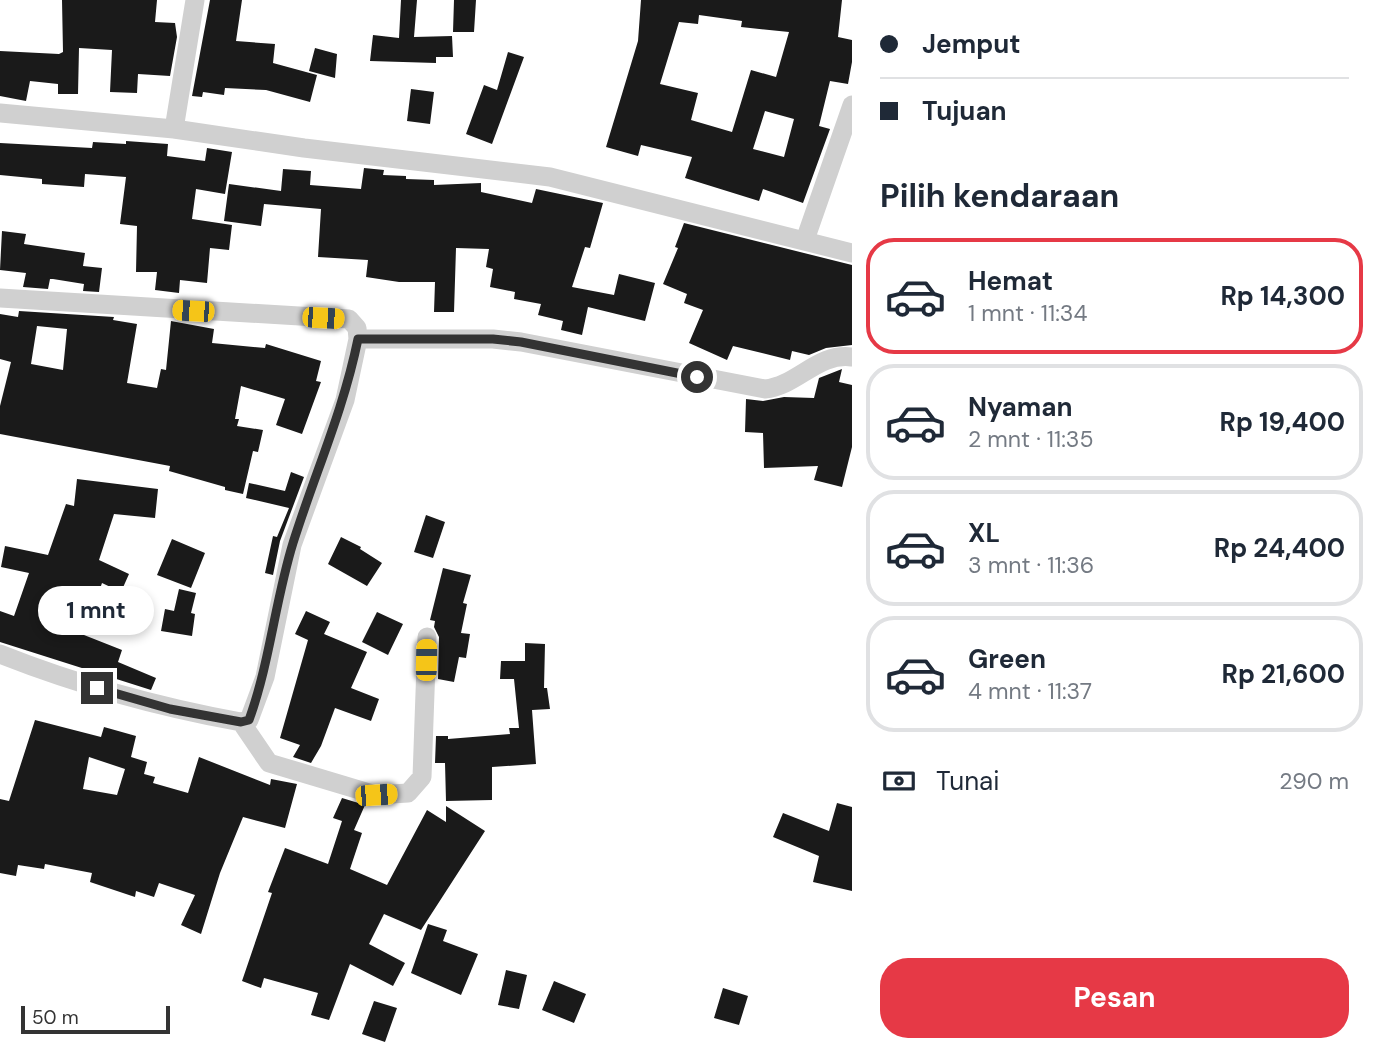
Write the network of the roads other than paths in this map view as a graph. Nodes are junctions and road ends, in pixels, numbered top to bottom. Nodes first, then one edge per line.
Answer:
1 (195, 0) edge
2 (852, 105) edge
3 (0, 113) edge
4 (174, 129) junction
5 (805, 240) junction
6 (852, 253) edge
7 (0, 298) edge
8 (358, 339) junction
9 (852, 357) edge
10 (427, 638) dead end
11 (0, 654) edge
12 (241, 722) junction

1 - 4 street
2 - 5 street
3 - 4 street
4 - 5 street
5 - 6 street
7 - 8 street
8 - 9 street
8 - 12 street
10 - 12 street
11 - 12 street

